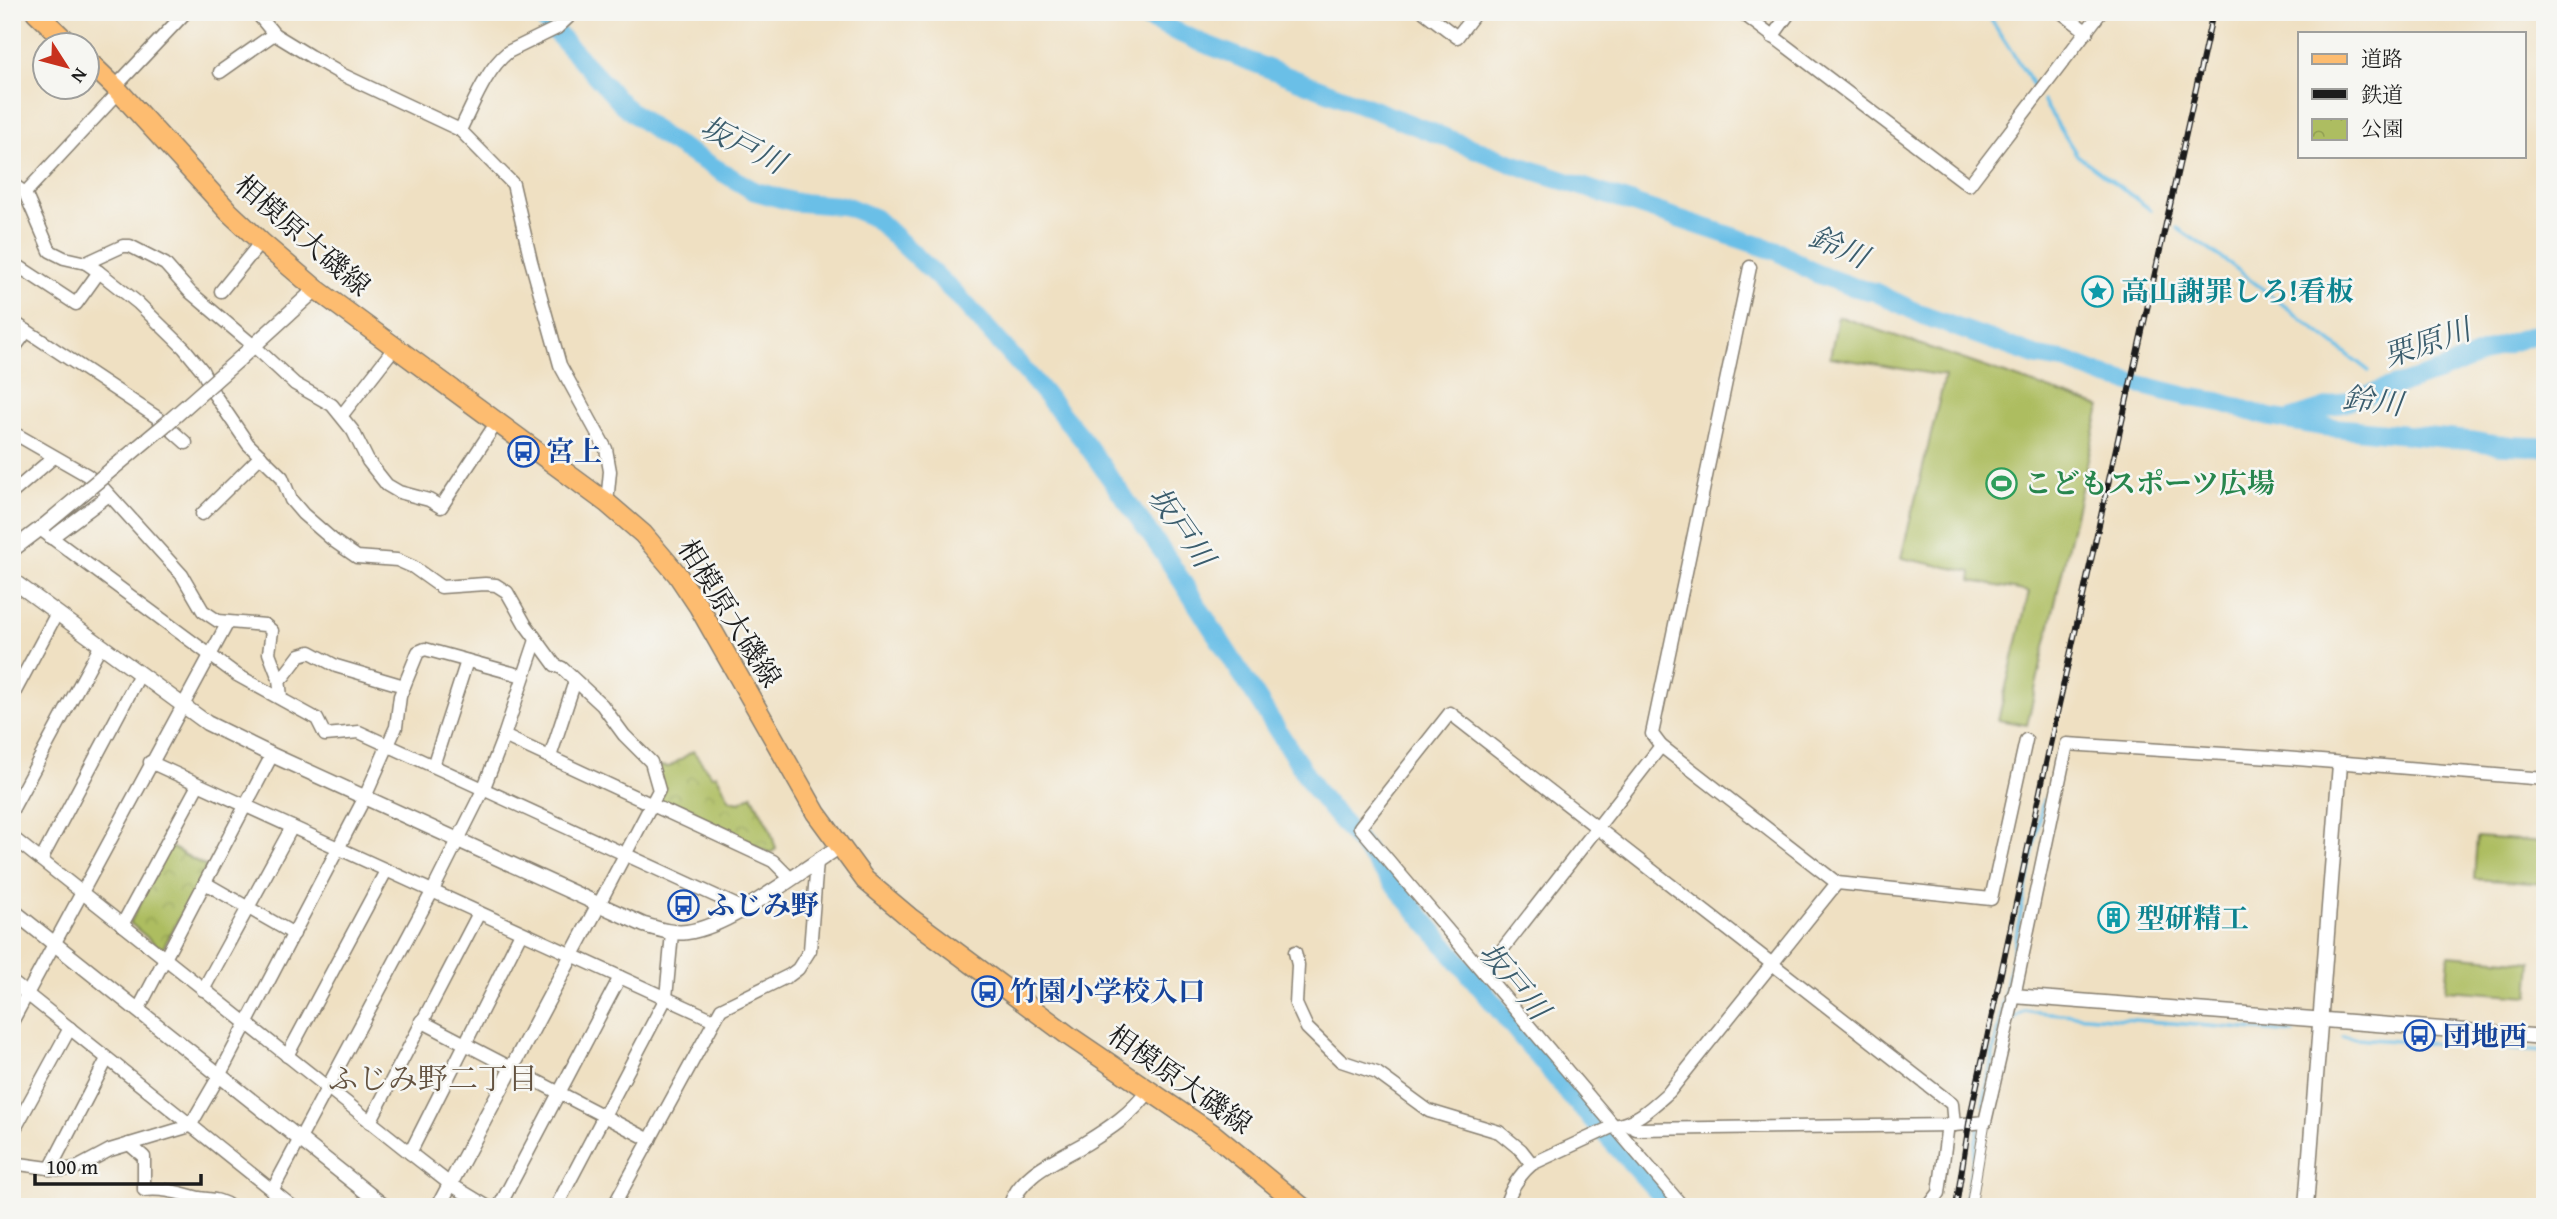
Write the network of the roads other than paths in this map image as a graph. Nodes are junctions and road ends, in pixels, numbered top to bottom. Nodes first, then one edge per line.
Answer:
1 (36, 12) edge
2 (186, 12) edge
3 (256, 12) edge
4 (574, 12) edge
5 (1424, 12) edge
6 (1476, 12) edge
7 (1741, 12) edge
8 (1790, 12) edge
9 (2061, 12) edge
10 (2101, 12) edge
11 (57, 32) edge
12 (2087, 32) junction
13 (274, 34) junction
14 (1772, 37) junction
15 (220, 72) dead end
16 (102, 75) edge
17 (117, 90) junction
18 (460, 130) junction
19 (12, 184) edge
20 (25, 193) junction
21 (261, 242) junction
22 (12, 262) edge
23 (86, 263) junction
24 (1750, 267) dead end
25 (99, 272) junction
26 (316, 289) junction
27 (221, 291) dead end
28 (12, 321) edge
29 (27, 331) junction
30 (254, 346) junction
31 (395, 347) junction
32 (12, 351) edge
33 (342, 415) junction
34 (497, 422) junction
35 (12, 432) edge
36 (186, 443) dead end
37 (261, 456) junction
38 (54, 457) junction
39 (12, 494) edge
40 (109, 495) junction
41 (607, 503) junction
42 (205, 505) dead end
43 (42, 526) junction
44 (51, 538) junction
45 (12, 550) edge
46 (12, 580) edge
47 (57, 613) junction
48 (227, 624) junction
49 (536, 640) junction
50 (101, 645) junction
51 (209, 655) junction
52 (467, 661) junction
53 (141, 674) junction
54 (523, 676) junction
55 (278, 679) junction
56 (575, 681) junction
57 (404, 686) junction
58 (12, 697) edge
59 (281, 697) junction
60 (181, 705) junction
61 (504, 736) junction
62 (2026, 740) dead end
63 (388, 745) junction
64 (1661, 746) junction
65 (272, 755) junction
66 (550, 757) junction
67 (150, 762) junction
68 (2340, 764) junction
69 (433, 766) junction
70 (2545, 779) edge
71 (198, 785) junction
72 (483, 790) junction
73 (365, 797) junction
74 (651, 805) junction
75 (245, 806) junction
76 (12, 810) edge
77 (292, 827) junction
78 (1597, 828) junction
79 (12, 837) edge
80 (458, 840) junction
81 (839, 846) junction
82 (338, 849) junction
83 (625, 853) junction
84 (41, 860) junction
85 (817, 861) junction
86 (386, 871) junction
87 (790, 878) junction
88 (205, 883) junction
89 (1837, 883) junction
90 (82, 892) junction
91 (432, 892) junction
92 (598, 905) junction
93 (248, 908) junction
94 (744, 909) junction
95 (12, 910) edge
96 (479, 913) junction
97 (122, 925) junction
98 (521, 933) junction
99 (672, 933) junction
100 (294, 934) junction
101 (54, 943) junction
102 (1295, 952) dead end
103 (571, 954) junction
104 (165, 959) junction
105 (1770, 964) junction
106 (1484, 973) junction
107 (620, 977) junction
108 (12, 982) edge
109 (203, 990) junction
110 (27, 994) junction
111 (2014, 996) junction
112 (666, 998) junction
113 (138, 1010) junction
114 (714, 1020) junction
115 (2320, 1020) junction
116 (422, 1021) junction
117 (12, 1022) edge
118 (246, 1024) junction
119 (69, 1028) junction
120 (2545, 1037) edge
121 (465, 1044) junction
122 (286, 1056) junction
123 (107, 1059) junction
124 (512, 1068) junction
125 (219, 1076) junction
126 (328, 1089) junction
127 (1148, 1091) junction
128 (559, 1093) junction
129 (603, 1116) junction
130 (370, 1122) junction
131 (1985, 1122) junction
132 (1620, 1125) junction
133 (1951, 1125) junction
134 (190, 1126) junction
135 (12, 1134) edge
136 (301, 1140) junction
137 (650, 1140) junction
138 (129, 1144) junction
139 (410, 1153) junction
140 (12, 1163) edge
141 (1532, 1164) junction
142 (50, 1169) junction
143 (450, 1184) junction
144 (272, 1191) junction
145 (231, 1207) edge
146 (293, 1207) edge
147 (385, 1207) edge
148 (438, 1207) edge
149 (488, 1207) edge
150 (499, 1207) edge
151 (556, 1207) edge
152 (613, 1207) edge
153 (1010, 1207) edge
154 (1302, 1207) edge
155 (1505, 1207) edge
156 (1683, 1207) edge
157 (1928, 1207) edge
158 (1971, 1207) edge
159 (2306, 1207) edge

1 - 11 main road
2 - 17 street
3 - 13 street
4 - 18 street
5 - 6 street
7 - 14 street
8 - 14 street
9 - 12 street
10 - 12 street
12 - 14 street
13 - 15 street
13 - 18 street
16 - 17 main road, 相模原大磯線
17 - 20 street
17 - 21 main road, 相模原大磯線
18 - 41 street
19 - 20 street
20 - 23 street
21 - 26 main road, 相模原大磯線
21 - 27 street
22 - 25 street
23 - 25 street
23 - 30 street
24 - 64 street
25 - 37 street
26 - 30 street
26 - 31 main road, 相模原大磯線
28 - 29 street
29 - 32 street
29 - 36 street
30 - 33 street
30 - 43 street, bridge
31 - 33 street
31 - 34 main road, 相模原大磯線
33 - 34 street
34 - 41 main road, 相模原大磯線
35 - 38 street
37 - 42 street
37 - 49 street
38 - 39 street
38 - 40 street
40 - 44 street
40 - 48 street
41 - 81 main road, 相模原大磯線
43 - 44 street
43 - 45 street
44 - 51 street
46 - 47 street
47 - 50 street
47 - 58 street
48 - 51 street
48 - 55 street
49 - 54 street
49 - 56 street
50 - 53 street
50 - 76 street
51 - 59 street
51 - 60 street
52 - 54 street
52 - 57 street
52 - 69 street
53 - 60 street
53 - 84 street
54 - 61 street
55 - 57 street
55 - 59 street
56 - 66 street
56 - 74 street
57 - 63 street
59 - 63 street
60 - 65 street
60 - 67 street
61 - 66 street
61 - 72 street
62 - 89 street
63 - 69 street
63 - 73 street
64 - 78 street
64 - 89 street
65 - 73 street
65 - 75 street
66 - 74 street
67 - 71 street
67 - 90 street
68 - 70 street
68 - 111 street
68 - 115 street
69 - 72 street
71 - 75 street
71 - 97 street
72 - 80 street
72 - 83 street
73 - 80 street
73 - 82 street
74 - 83 street
74 - 87 street
75 - 77 street
75 - 88 street
77 - 82 street
77 - 93 street
78 - 105 street
78 - 106 street
78 - 106 street
79 - 84 street
80 - 91 street
80 - 92 street
81 - 85 street
81 - 127 main road, 相模原大磯線
82 - 86 street
82 - 100 street
83 - 92 street
83 - 94 street
84 - 90 street
85 - 87 street
85 - 114 street
86 - 91 street
86 - 122 street
87 - 94 street
88 - 93 street
88 - 104 street
89 - 105 street
90 - 97 street
90 - 101 street
91 - 96 street
91 - 126 street
92 - 99 street
92 - 103 street
93 - 100 street
93 - 109 street
94 - 99 street
95 - 101 street
96 - 98 street
96 - 116 street
97 - 104 street
98 - 103 street
98 - 121 street
99 - 112 street
100 - 118 street
101 - 110 street
101 - 113 street
102 - 141 street
103 - 107 street
103 - 124 street
104 - 109 street
104 - 113 street
105 - 132 street
105 - 133 street
106 - 132 street
107 - 112 street
107 - 128 street
108 - 110 street
109 - 118 street
110 - 117 street
110 - 119 street
111 - 115 street
111 - 131 street
112 - 114 street
112 - 129 street
113 - 125 street
114 - 137 street
115 - 120 street
115 - 159 street
116 - 121 street
116 - 130 street
118 - 122 street
118 - 125 street
119 - 123 street
119 - 135 street
121 - 124 street
121 - 139 street
122 - 126 street
123 - 134 street
123 - 142 street
124 - 128 street
124 - 143 street
125 - 134 street
125 - 136 street
126 - 130 street
126 - 136 street
127 - 153 street
127 - 154 main road, 相模原大磯線
128 - 129 street
128 - 150 street
129 - 137 street
129 - 151 street
130 - 139 street
131 - 133 street
131 - 158 street
132 - 133 street
132 - 141 street
132 - 156 street
133 - 157 street
134 - 138 street
134 - 144 street
136 - 144 street
136 - 147 street
137 - 152 street
138 - 142 street
138 - 145 street
139 - 143 street
140 - 142 street
141 - 155 street
143 - 148 street
143 - 149 street
144 - 146 street

